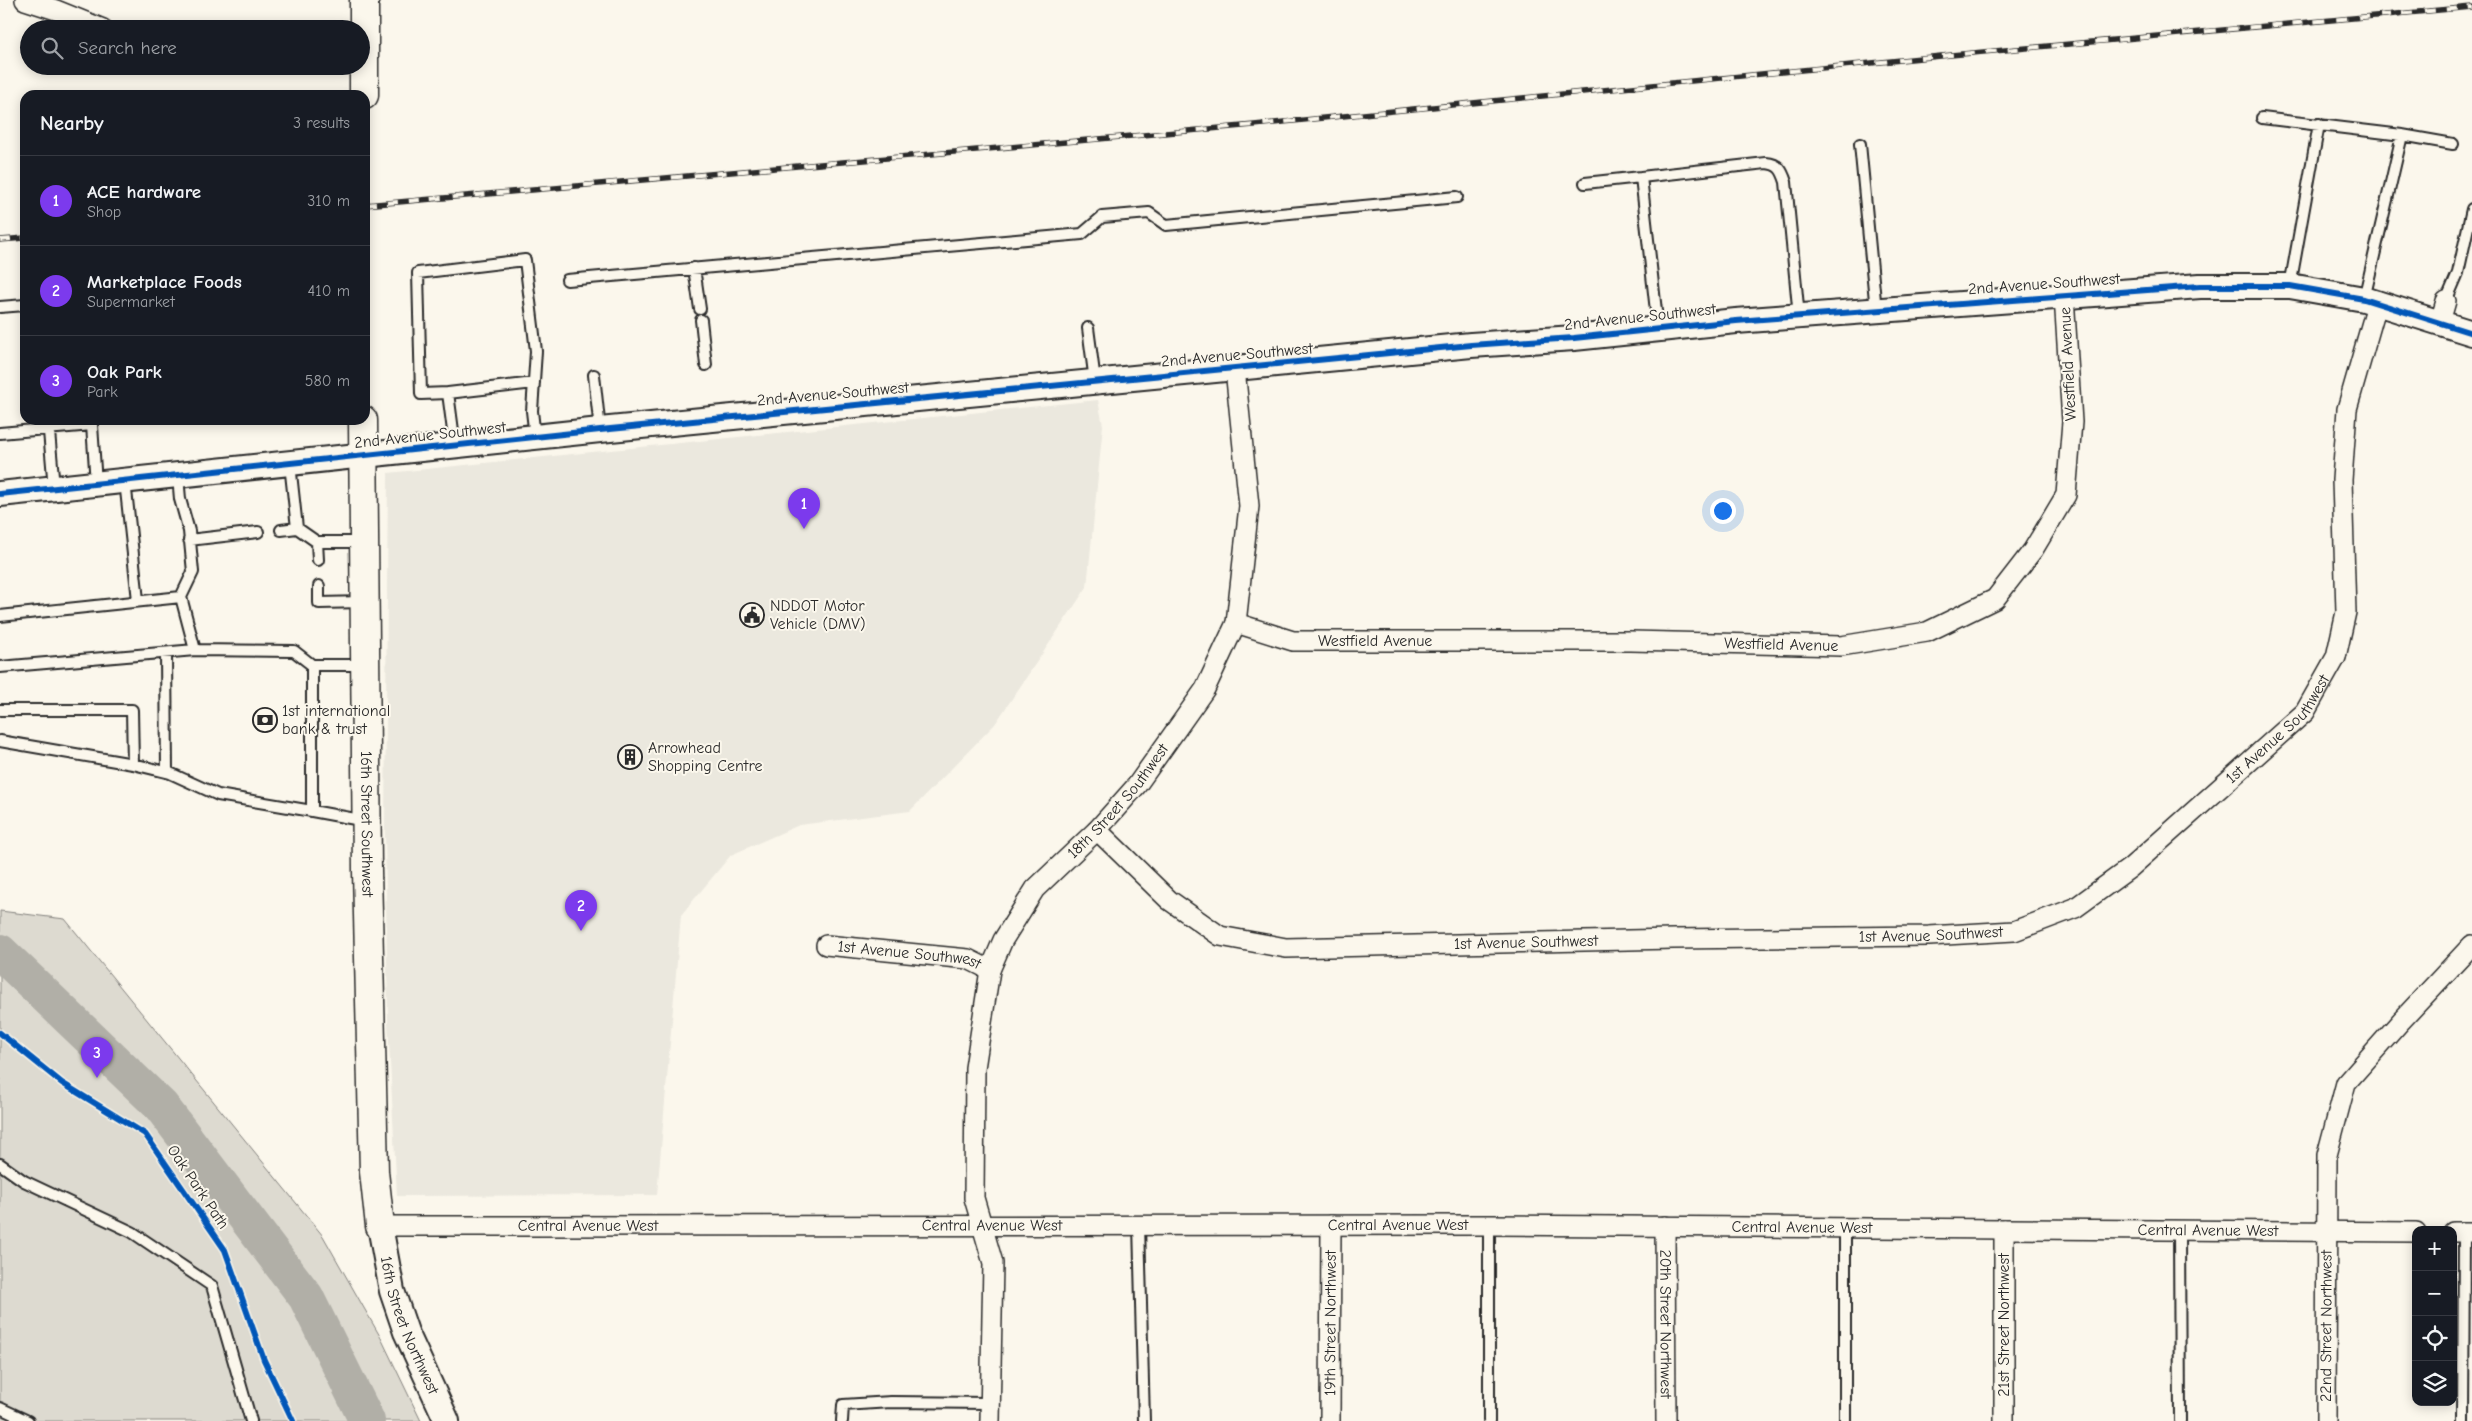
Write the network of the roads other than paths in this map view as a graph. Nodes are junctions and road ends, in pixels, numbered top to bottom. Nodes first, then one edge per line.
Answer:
1 (26, 0) edge
2 (364, 0) edge
3 (81, 20) edge
4 (363, 20) edge
5 (364, 75) edge
6 (364, 90) edge
7 (2262, 118) dead end
8 (2319, 124) junction
9 (2402, 135) junction
10 (1860, 144) dead end
11 (2453, 144) dead end
12 (1641, 176) junction
13 (1584, 182) dead end
14 (1457, 198) dead end
15 (2472, 210) edge
16 (694, 268) junction
17 (567, 280) dead end
18 (2290, 286) junction
19 (2064, 296) junction
20 (2372, 300) junction
21 (20, 305) edge
22 (0, 306) edge
23 (1876, 311) junction
24 (2443, 311) junction
25 (1799, 317) junction
26 (1088, 328) dead end
27 (1658, 329) junction
28 (2472, 333) edge
29 (706, 365) dead end
30 (1235, 369) junction
31 (594, 375) dead end
32 (1095, 382) junction
33 (534, 383) junction
34 (448, 393) junction
35 (44, 425) edge
36 (49, 425) edge
37 (92, 425) edge
38 (363, 425) edge
39 (600, 430) junction
40 (0, 433) edge
41 (535, 438) junction
42 (456, 446) junction
43 (363, 456) junction
44 (290, 464) junction
45 (178, 476) junction
46 (125, 481) junction
47 (96, 484) junction
48 (54, 488) junction
49 (0, 494) edge
50 (297, 528) junction
51 (281, 530) dead end
52 (258, 532) dead end
53 (189, 540) junction
54 (317, 542) junction
55 (364, 542) junction
56 (318, 560) dead end
57 (319, 586) dead end
58 (181, 597) junction
59 (138, 600) junction
60 (364, 602) junction
61 (0, 616) edge
62 (1236, 623) junction
63 (195, 650) junction
64 (166, 653) junction
65 (312, 665) junction
66 (365, 665) junction
67 (0, 667) edge
68 (0, 710) edge
69 (0, 741) edge
70 (133, 764) junction
71 (166, 772) junction
72 (312, 811) junction
73 (366, 821) junction
74 (1097, 830) junction
75 (826, 945) dead end
76 (2472, 945) edge
77 (990, 970) junction
78 (0, 1164) edge
79 (981, 1224) junction
80 (1139, 1224) junction
81 (1331, 1225) junction
82 (1489, 1225) junction
83 (380, 1226) junction
84 (1664, 1226) junction
85 (1846, 1228) junction
86 (2004, 1229) junction
87 (2179, 1230) junction
88 (2327, 1232) junction
89 (2412, 1232) edge
90 (2463, 1232) edge
91 (0, 1408) edge
92 (990, 1412) edge
93 (28, 1421) edge
94 (251, 1421) edge
95 (447, 1421) edge
96 (842, 1421) edge
97 (1144, 1421) edge
98 (1330, 1421) edge
99 (1489, 1421) edge
100 (1666, 1421) edge
101 (1845, 1421) edge
102 (2004, 1421) edge
103 (2180, 1421) edge
104 (2326, 1421) edge
105 (2463, 1421) edge

1 - 3 street
2 - 4 main road
5 - 6 main road
7 - 8 lane
8 - 9 lane
8 - 18 lane
9 - 11 lane
9 - 20 lane
10 - 23 lane
12 - 13 lane
12 - 25 lane
12 - 27 lane
14 - 16 lane
15 - 24 lane
16 - 17 lane
16 - 29 lane
18 - 19 street, 2nd Avenue Southwest
18 - 20 street, 2nd Avenue Southwest
19 - 23 street, 2nd Avenue Southwest
19 - 62 street, Westfield Avenue
20 - 24 street, 2nd Avenue Southwest
20 - 74 street, 1st Avenue Southwest
21 - 22 lane
23 - 25 street, 2nd Avenue Southwest
24 - 28 street, 2nd Avenue Southwest
25 - 27 street, 2nd Avenue Southwest
26 - 32 lane
27 - 30 street, 2nd Avenue Southwest
30 - 32 street, 2nd Avenue Southwest
30 - 62 street, 18th Street Southwest
31 - 39 lane
32 - 39 street, 2nd Avenue Southwest
33 - 34 lane
33 - 34 lane
33 - 41 lane
34 - 42 lane
35 - 40 lane
36 - 48 lane
37 - 47 lane
38 - 43 main road, 16th Street Southwest
39 - 41 street, 2nd Avenue Southwest
41 - 42 street, 2nd Avenue Southwest
42 - 43 street, 2nd Avenue Southwest
43 - 44 street, 2nd Avenue Southwest
43 - 55 main road, 16th Street Southwest
44 - 45 street, 2nd Avenue Southwest
44 - 50 lane
45 - 46 street, 2nd Avenue Southwest
45 - 53 lane
46 - 47 street, 2nd Avenue Southwest
46 - 59 lane
47 - 48 street, 2nd Avenue Southwest
48 - 49 street, 2nd Avenue Southwest
50 - 51 lane
50 - 54 lane
52 - 53 lane
53 - 58 lane
54 - 55 lane
54 - 56 lane
55 - 60 main road, 16th Street Southwest
57 - 60 lane
58 - 59 lane
58 - 63 lane
59 - 61 lane
60 - 66 main road, 16th Street Southwest
62 - 74 street, 18th Street Southwest
63 - 64 lane
63 - 65 lane
64 - 67 lane
64 - 71 lane
65 - 66 lane
65 - 72 lane
66 - 73 main road, 16th Street Southwest
68 - 70 lane
69 - 70 lane
70 - 71 lane
71 - 72 lane
72 - 73 lane
73 - 83 main road, 16th Street Southwest
74 - 77 street, 18th Street Southwest
75 - 77 street, 1st Avenue Southwest
76 - 88 street, 22nd Street Northwest
77 - 79 street, 18th Street Southwest
78 - 94 lane
79 - 80 street, Central Avenue West
79 - 83 street, Central Avenue West
79 - 92 street, 18th Street Southwest
80 - 81 street, Central Avenue West
80 - 97 lane
81 - 82 street, Central Avenue West
81 - 98 street, 19th Street Northwest
82 - 84 street, Central Avenue West
82 - 99 lane
83 - 95 street, 16th Street Northwest
84 - 85 street, Central Avenue West
84 - 100 street, 20th Street Northwest
85 - 86 street, Central Avenue West
85 - 101 lane
86 - 87 street, Central Avenue West
86 - 102 street, 21st Street Northwest
87 - 88 street, Central Avenue West
87 - 103 lane
88 - 89 street, Central Avenue West
88 - 104 street, 22nd Street Northwest
90 - 105 lane
91 - 93 lane
92 - 96 lane

